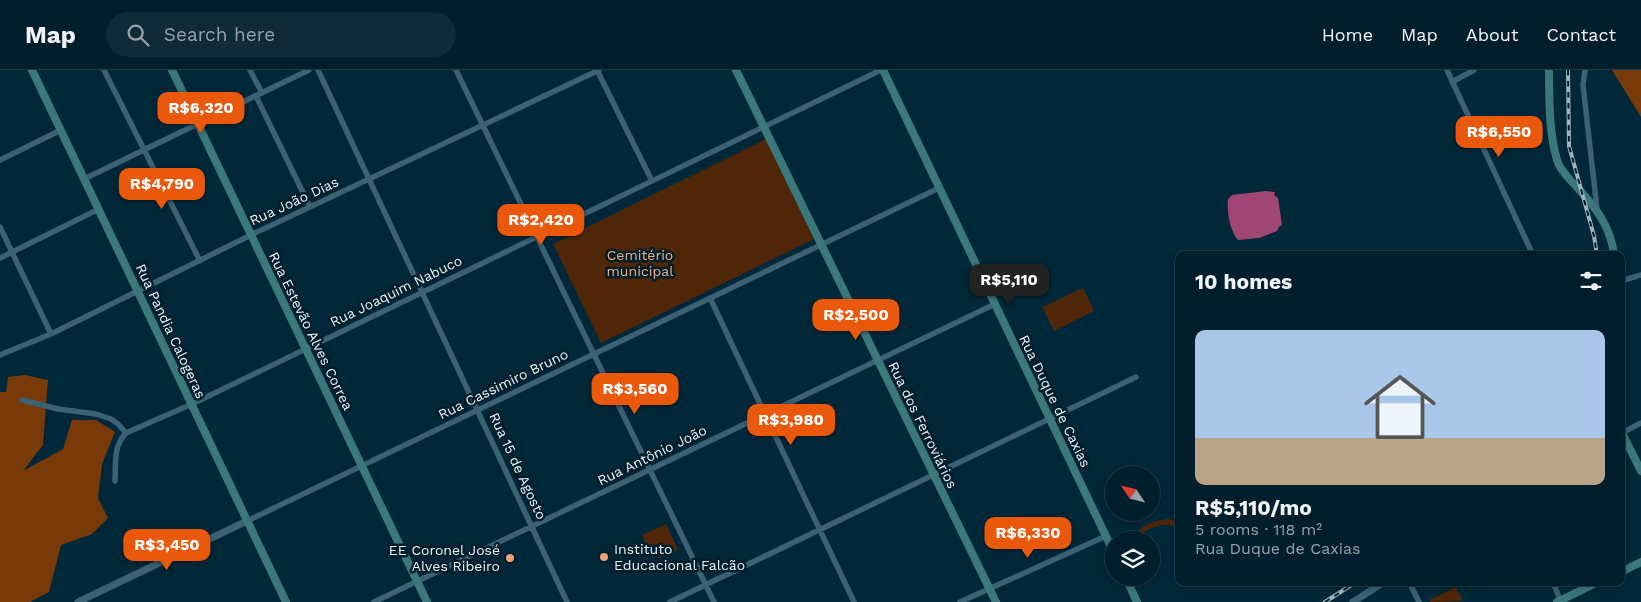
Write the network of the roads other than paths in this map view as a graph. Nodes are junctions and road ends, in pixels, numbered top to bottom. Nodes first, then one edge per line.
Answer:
1 (32, 70) edge
2 (104, 70) edge
3 (172, 70) edge
4 (250, 70) edge
5 (309, 70) edge
6 (318, 70) edge
7 (456, 70) edge
8 (598, 70) edge
9 (736, 70) edge
10 (882, 70) edge
11 (1446, 70) edge
12 (1474, 70) edge
13 (1549, 70) edge
14 (1585, 70) edge
15 (1452, 82) junction
16 (259, 94) junction
17 (198, 124) junction
18 (484, 125) junction
19 (764, 127) junction
20 (61, 130) junction
21 (144, 150) junction
22 (0, 160) edge
23 (84, 178) junction
24 (369, 179) junction
25 (652, 181) junction
26 (939, 188) junction
27 (310, 207) junction
28 (99, 209) junction
29 (1597, 209) junction
30 (0, 227) edge
31 (251, 235) junction
32 (538, 236) junction
33 (821, 244) junction
34 (1531, 251) edge
35 (1613, 251) edge
36 (12, 252) junction
37 (0, 258) edge
38 (200, 261) junction
39 (1641, 274) edge
40 (1625, 280) edge
41 (138, 291) junction
42 (422, 292) junction
43 (710, 298) junction
44 (995, 304) junction
45 (51, 334) junction
46 (306, 349) junction
47 (594, 354) junction
48 (0, 355) edge
49 (878, 361) junction
50 (1136, 377) dead end
51 (22, 400) dead end
52 (192, 404) junction
53 (478, 410) junction
54 (765, 415) junction
55 (1050, 420) junction
56 (1641, 423) edge
57 (1625, 431) edge
58 (126, 433) junction
59 (1625, 438) edge
60 (362, 466) junction
61 (650, 470) junction
62 (1641, 471) edge
63 (934, 475) junction
64 (115, 481) dead end
65 (248, 521) junction
66 (532, 526) junction
67 (820, 530) junction
68 (1105, 534) edge
69 (1105, 536) edge
70 (1641, 562) edge
71 (1625, 570) edge
72 (417, 581) junction
73 (706, 584) junction
74 (1130, 586) edge
75 (1378, 586) edge
76 (1411, 586) edge
77 (1554, 586) edge
78 (1590, 586) edge
79 (989, 589) junction
80 (1560, 601) edge
81 (78, 602) edge
82 (286, 602) edge
83 (374, 602) edge
84 (427, 602) edge
85 (567, 602) edge
86 (670, 602) edge
87 (714, 602) edge
88 (854, 602) edge
89 (960, 602) edge
90 (996, 602) edge
91 (1137, 602) edge
92 (1353, 602) edge
93 (1419, 602) edge

1 - 20 main road, Rua Pandia Calogeras
2 - 21 street
3 - 17 main road, Rua Estevão Alves Correa
4 - 16 street
5 - 16 street
6 - 24 street, Rua 15 de Agosto
7 - 18 street
8 - 18 street, Rua João Dias
8 - 25 street
9 - 19 main road, Rua dos Ferroviários
10 - 19 street, Rua Joaquim Nabuco
10 - 26 main road, Rua Duque de Caxias
11 - 15 street
12 - 15 street
13 - 29 main road
14 - 29 street
15 - 34 street
16 - 17 street
16 - 27 street
17 - 21 street
17 - 31 main road, Rua Estevão Alves Correa
18 - 24 street, Rua João Dias
18 - 32 street
19 - 25 street, Rua Joaquim Nabuco
19 - 33 main road, Rua dos Ferroviários
20 - 22 street
20 - 23 main road, Rua Pandia Calogeras
21 - 23 street
21 - 38 street
23 - 28 main road, Rua Pandia Calogeras
24 - 27 street, Rua João Dias
24 - 42 street, Rua 15 de Agosto
25 - 32 street, Rua Joaquim Nabuco
26 - 33 street, Rua Cassimiro Bruno
26 - 44 main road, Rua Duque de Caxias
27 - 31 street, Rua João Dias
28 - 36 street
28 - 41 main road, Rua Pandia Calogeras
29 - 35 main road
30 - 36 street
31 - 38 street, Rua João Dias
31 - 46 main road, Rua Estevão Alves Correa
32 - 42 street, Rua Joaquim Nabuco
32 - 47 street
33 - 43 street, Rua Cassimiro Bruno
33 - 49 main road, Rua dos Ferroviários
36 - 37 street
36 - 45 street
38 - 41 street, Rua João Dias
39 - 40 street
41 - 45 street, Rua João Dias
41 - 52 main road, Rua Pandia Calogeras
42 - 46 street, Rua Joaquim Nabuco
42 - 53 street, Rua 15 de Agosto
43 - 47 street, Rua Cassimiro Bruno
43 - 54 street
44 - 49 street, Rua Antônio João
44 - 55 main road, Rua Duque de Caxias
45 - 48 street, Rua João Dias
46 - 52 street, Rua Joaquim Nabuco
46 - 60 main road, Rua Estevão Alves Correa
47 - 53 street, Rua Cassimiro Bruno
47 - 61 street
49 - 54 street, Rua Antônio João
49 - 63 main road, Rua dos Ferroviários
50 - 55 street
51 - 58 street
52 - 58 street, Rua Joaquim Nabuco
52 - 65 main road, Rua Pandia Calogeras
53 - 60 street, Rua Cassimiro Bruno
53 - 66 street, Rua 15 de Agosto
54 - 61 street, Rua Antônio João
54 - 67 street
55 - 63 street
55 - 68 main road, Rua Duque de Caxias
56 - 57 street
58 - 64 street
59 - 62 main road
60 - 65 street, Rua Cassimiro Bruno
60 - 72 main road, Rua Estevão Alves Correa
61 - 66 street, Rua Antônio João
61 - 73 street
63 - 67 street
63 - 79 main road, Rua dos Ferroviários
65 - 81 street, Rua Cassimiro Bruno
65 - 82 main road, Rua Pandia Calogeras
66 - 72 street, Rua Antônio João
66 - 85 street, Rua 15 de Agosto
67 - 73 street
67 - 88 street
69 - 79 street
70 - 71 main road
72 - 83 street, Rua Antônio João
72 - 84 main road, Rua Estevão Alves Correa
73 - 86 street
73 - 87 street
74 - 91 main road
75 - 92 street
76 - 93 street
77 - 80 street
78 - 80 main road
79 - 89 street
79 - 90 main road, Rua dos Ferroviários

